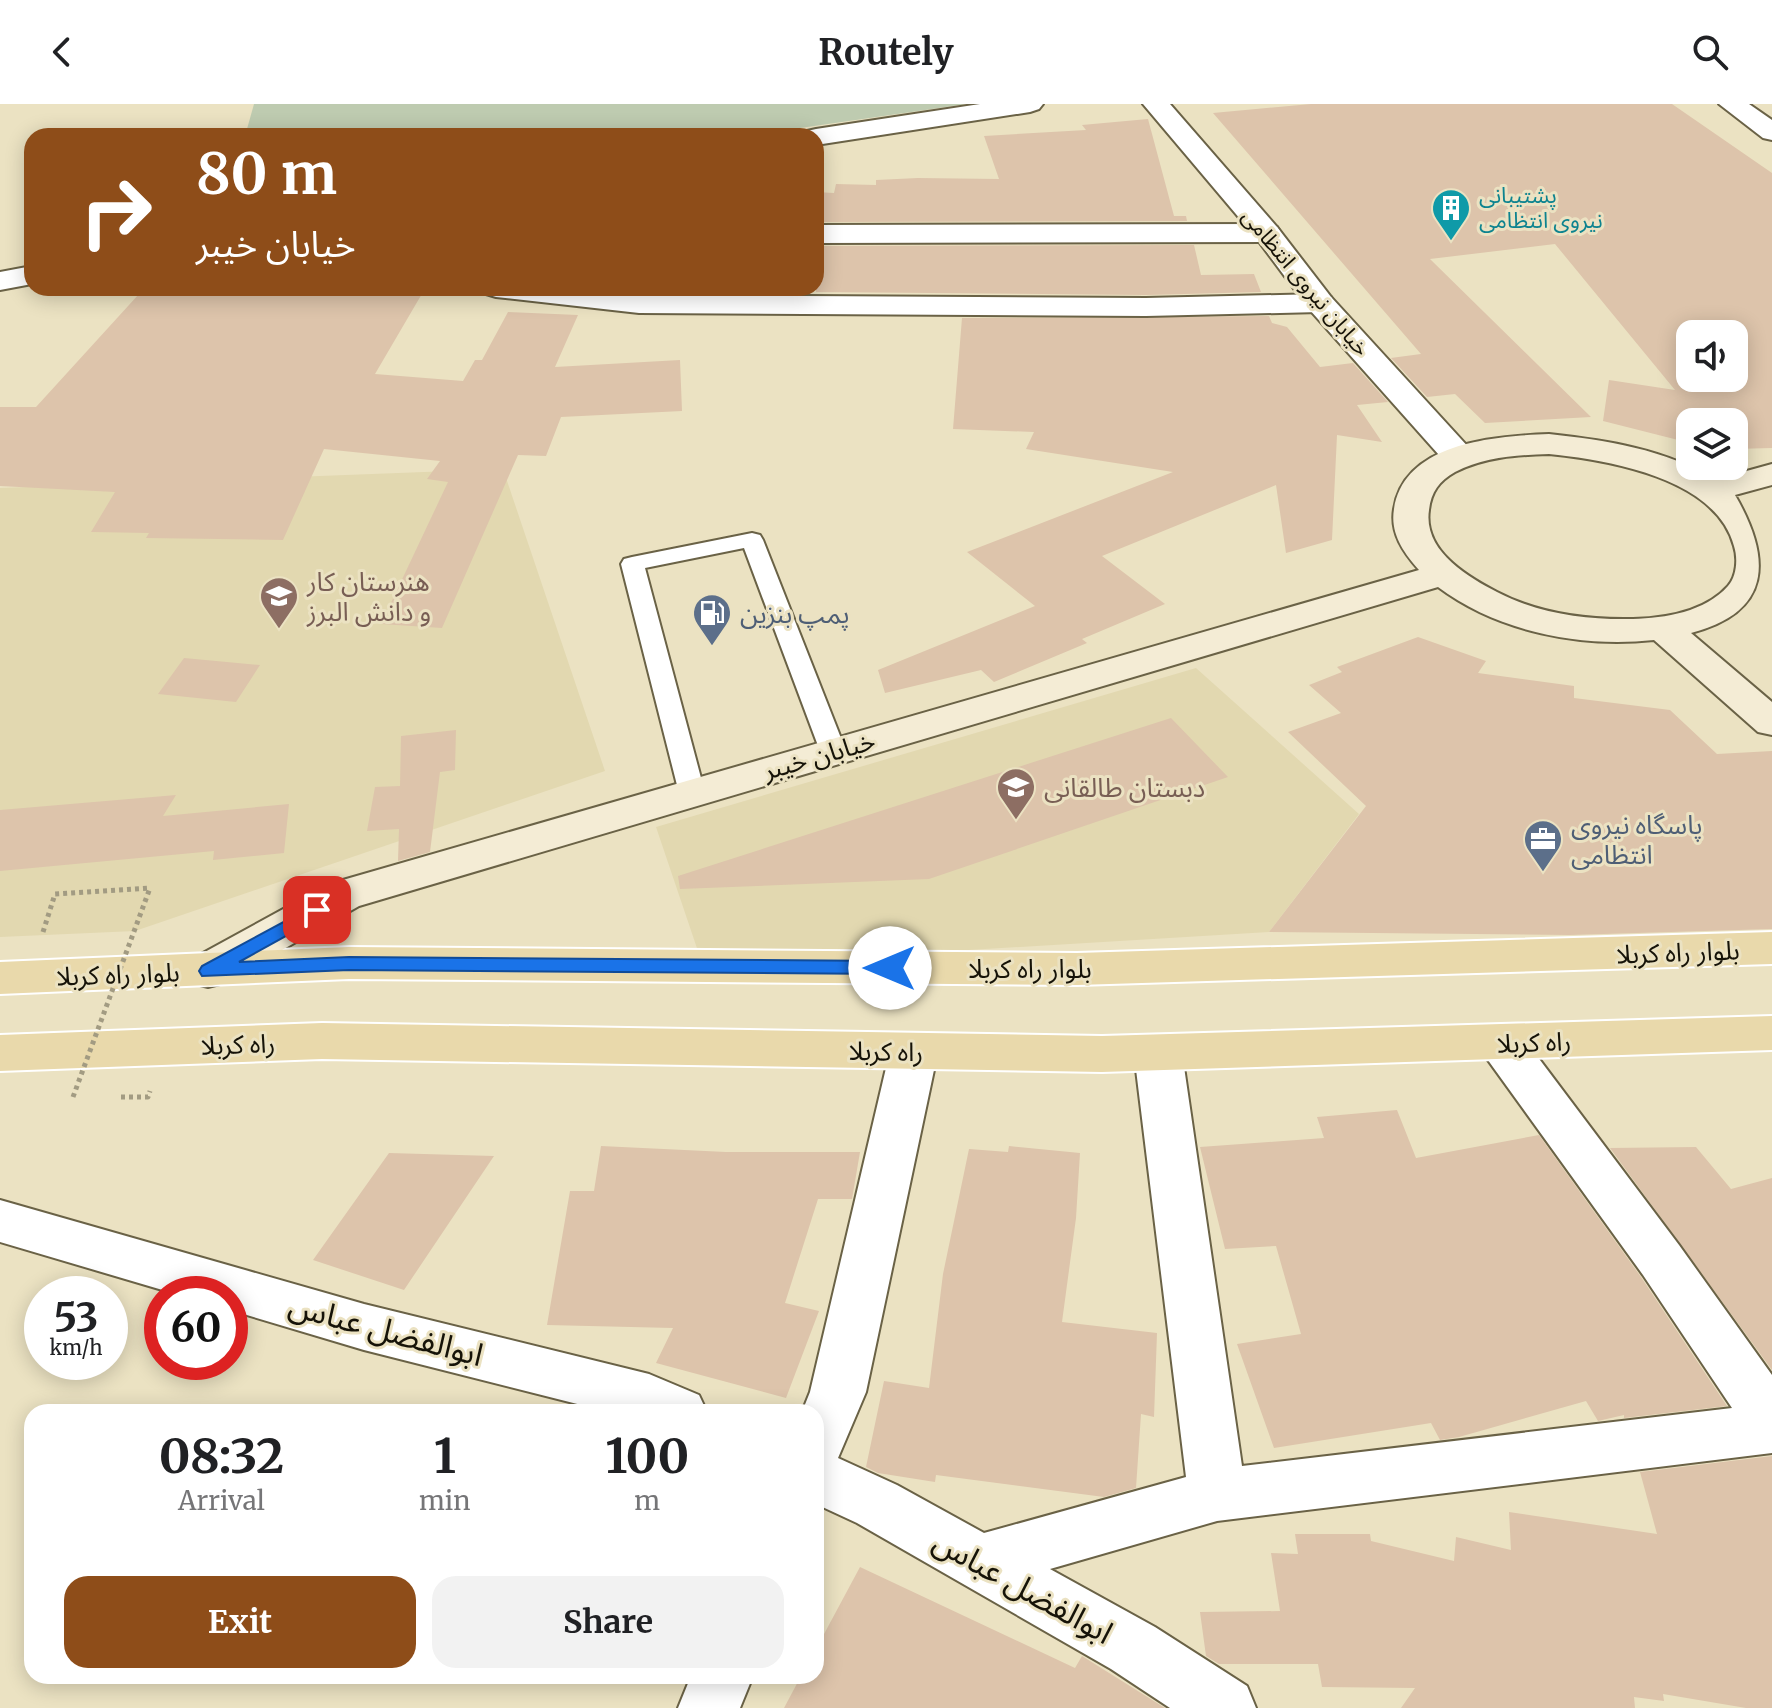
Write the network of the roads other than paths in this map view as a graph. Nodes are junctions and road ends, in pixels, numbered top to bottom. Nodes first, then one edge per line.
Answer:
1 (1030, 104) edge
2 (1156, 104) edge
3 (1732, 104) edge
4 (1772, 132) edge
5 (824, 136) edge
6 (1267, 233) junction
7 (824, 234) edge
8 (24, 276) edge
9 (0, 281) edge
10 (568, 296) edge
11 (1320, 303) junction
12 (1459, 457) junction
13 (1772, 474) edge
14 (1708, 492) junction
15 (1443, 574) junction
16 (1663, 628) junction
17 (1772, 723) edge
18 (833, 751) junction
19 (692, 793) junction
20 (1772, 948) edge
21 (208, 971) junction
22 (0, 978) edge
23 (1772, 1033) edge
24 (1502, 1044) junction
25 (914, 1051) junction
26 (0, 1053) edge
27 (1158, 1053) junction
28 (0, 1221) edge
29 (662, 1404) edge
30 (1772, 1420) edge
31 (824, 1426) edge
32 (1772, 1428) edge
33 (824, 1480) edge
34 (1217, 1495) junction
35 (978, 1562) junction
36 (719, 1684) edge
37 (709, 1708) edge
38 (1225, 1708) edge

1 - 5 street
2 - 6 street, خیابان نیروی انتظامی
3 - 4 street
6 - 7 street
6 - 11 street, خیابان نیروی انتظامی
8 - 9 street
10 - 11 street
11 - 12 street, خیابان نیروی انتظامی
12 - 14 main road
12 - 15 main road
13 - 14 main road
14 - 16 main road
15 - 16 main road
15 - 18 main road, خیابان خیبر
16 - 17 main road
18 - 19 main road, خیابان خیبر
18 - 19 lane
19 - 21 main road, خیابان خیبر
20 - 21 main road, بلوار راه کربلا
21 - 22 main road, بلوار راه کربلا
23 - 24 main road, راه کربلا
24 - 27 main road, راه کربلا
24 - 30 street
25 - 26 main road, راه کربلا
25 - 27 main road, راه کربلا
25 - 31 street
27 - 34 street
28 - 29 street, ابوالفضل عباس
32 - 34 street
33 - 35 street, ابوالفضل عباس
34 - 35 street
35 - 38 street, ابوالفضل عباس
36 - 37 street

